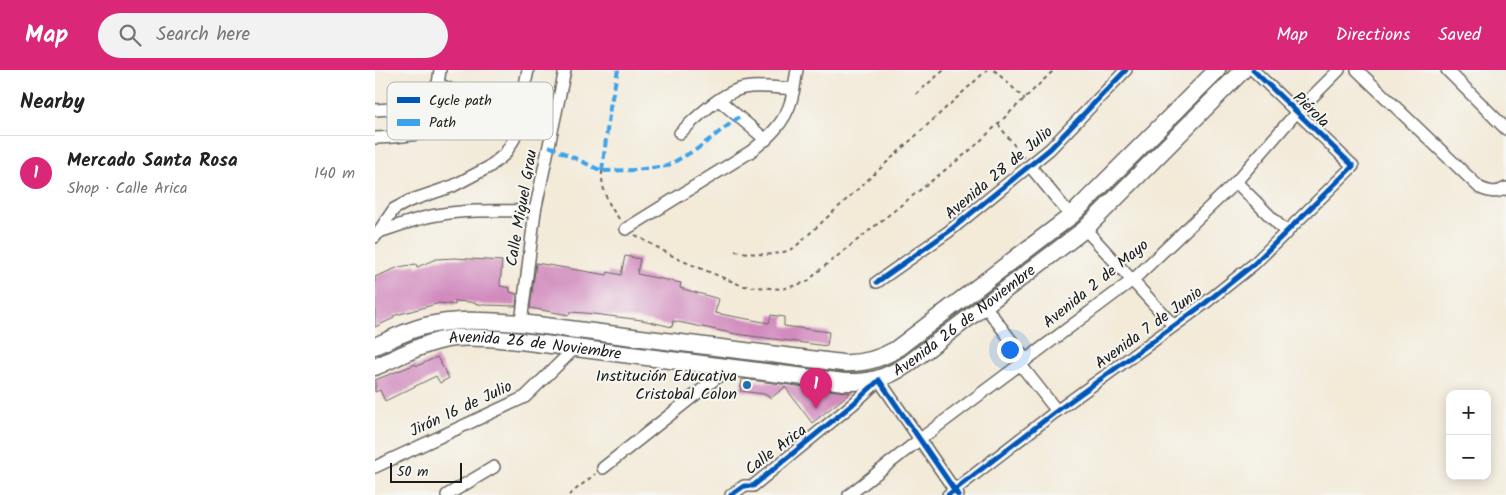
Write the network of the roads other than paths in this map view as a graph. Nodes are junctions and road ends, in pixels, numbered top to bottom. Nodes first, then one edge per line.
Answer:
1 (565, 70) edge
2 (797, 70) edge
3 (1126, 70) edge
4 (1217, 70) edge
5 (1243, 70) edge
6 (1253, 70) edge
7 (1339, 70) edge
8 (1357, 70) edge
9 (1447, 70) edge
10 (794, 89) junction
11 (719, 100) junction
12 (1297, 114) junction
13 (553, 126) edge
14 (1506, 129) edge
15 (680, 133) dead end
16 (513, 140) edge
17 (550, 140) edge
18 (766, 140) junction
19 (1030, 166) junction
20 (1353, 166) joint
21 (1236, 182) junction
22 (1506, 188) edge
23 (535, 211) junction
24 (1071, 216) junction
25 (626, 229) road end
26 (1085, 229) junction
27 (1287, 233) junction
28 (376, 235) edge
29 (1131, 280) junction
30 (877, 282) dead end
31 (985, 306) junction
32 (521, 323) junction
33 (1173, 325) junction
34 (656, 340) junction
35 (375, 346) edge
36 (575, 348) junction
37 (653, 359) junction
38 (1023, 362) junction
39 (375, 367) edge
40 (729, 368) junction
41 (879, 380) junction
42 (1057, 411) junction
43 (919, 440) junction
44 (375, 468) edge
45 (495, 468) dead end
46 (603, 468) road end
47 (756, 491) edge
48 (954, 493) edge
49 (447, 495) edge
50 (731, 495) edge
51 (849, 495) edge

1 - 13 street, Calle Miguel Grau
2 - 10 street
3 - 19 street, Avenida 28 de Julio
4 - 24 main road, Avenida 26 de Noviembre
5 - 26 main road, Avenida 26 de Noviembre
6 - 12 street, Piérola
7 - 12 street, Avenida 2 de Mayo
8 - 22 street
9 - 14 street
10 - 11 street
10 - 18 street
11 - 15 street
11 - 18 street
12 - 20 street, Piérola
12 - 21 street, Avenida 2 de Mayo
16 - 28 street
17 - 23 street, Calle Miguel Grau
18 - 25 street
19 - 24 street
19 - 30 street, Avenida 28 de Julio
20 - 27 street, Avenida 7 de Junio
21 - 27 street
21 - 29 street, Avenida 2 de Mayo
23 - 28 street
23 - 32 street, Calle Miguel Grau
24 - 34 main road, Avenida 26 de Noviembre
26 - 29 street
26 - 31 main road, Avenida 26 de Noviembre
27 - 33 street, Avenida 7 de Junio
29 - 33 street
29 - 38 street, Avenida 2 de Mayo
31 - 38 street
31 - 41 main road, Avenida 26 de Noviembre
32 - 34 main road, Avenida 26 de Noviembre
32 - 35 main road, Avenida 26 de Noviembre
33 - 42 street, Avenida 7 de Junio
34 - 37 main road
36 - 37 main road, Avenida 26 de Noviembre
36 - 39 main road, Avenida 26 de Noviembre
36 - 44 street, Jirón 16 de Julio
37 - 40 main road, Avenida 26 de Noviembre
38 - 42 street
38 - 43 street, Avenida 2 de Mayo
40 - 41 main road, Avenida 26 de Noviembre
40 - 46 street
41 - 43 street
41 - 47 street, Calle Arica
42 - 48 street, Avenida 7 de Junio
43 - 48 street
43 - 51 street, Avenida 2 de Mayo
45 - 49 street
47 - 50 street, Calle Arica

